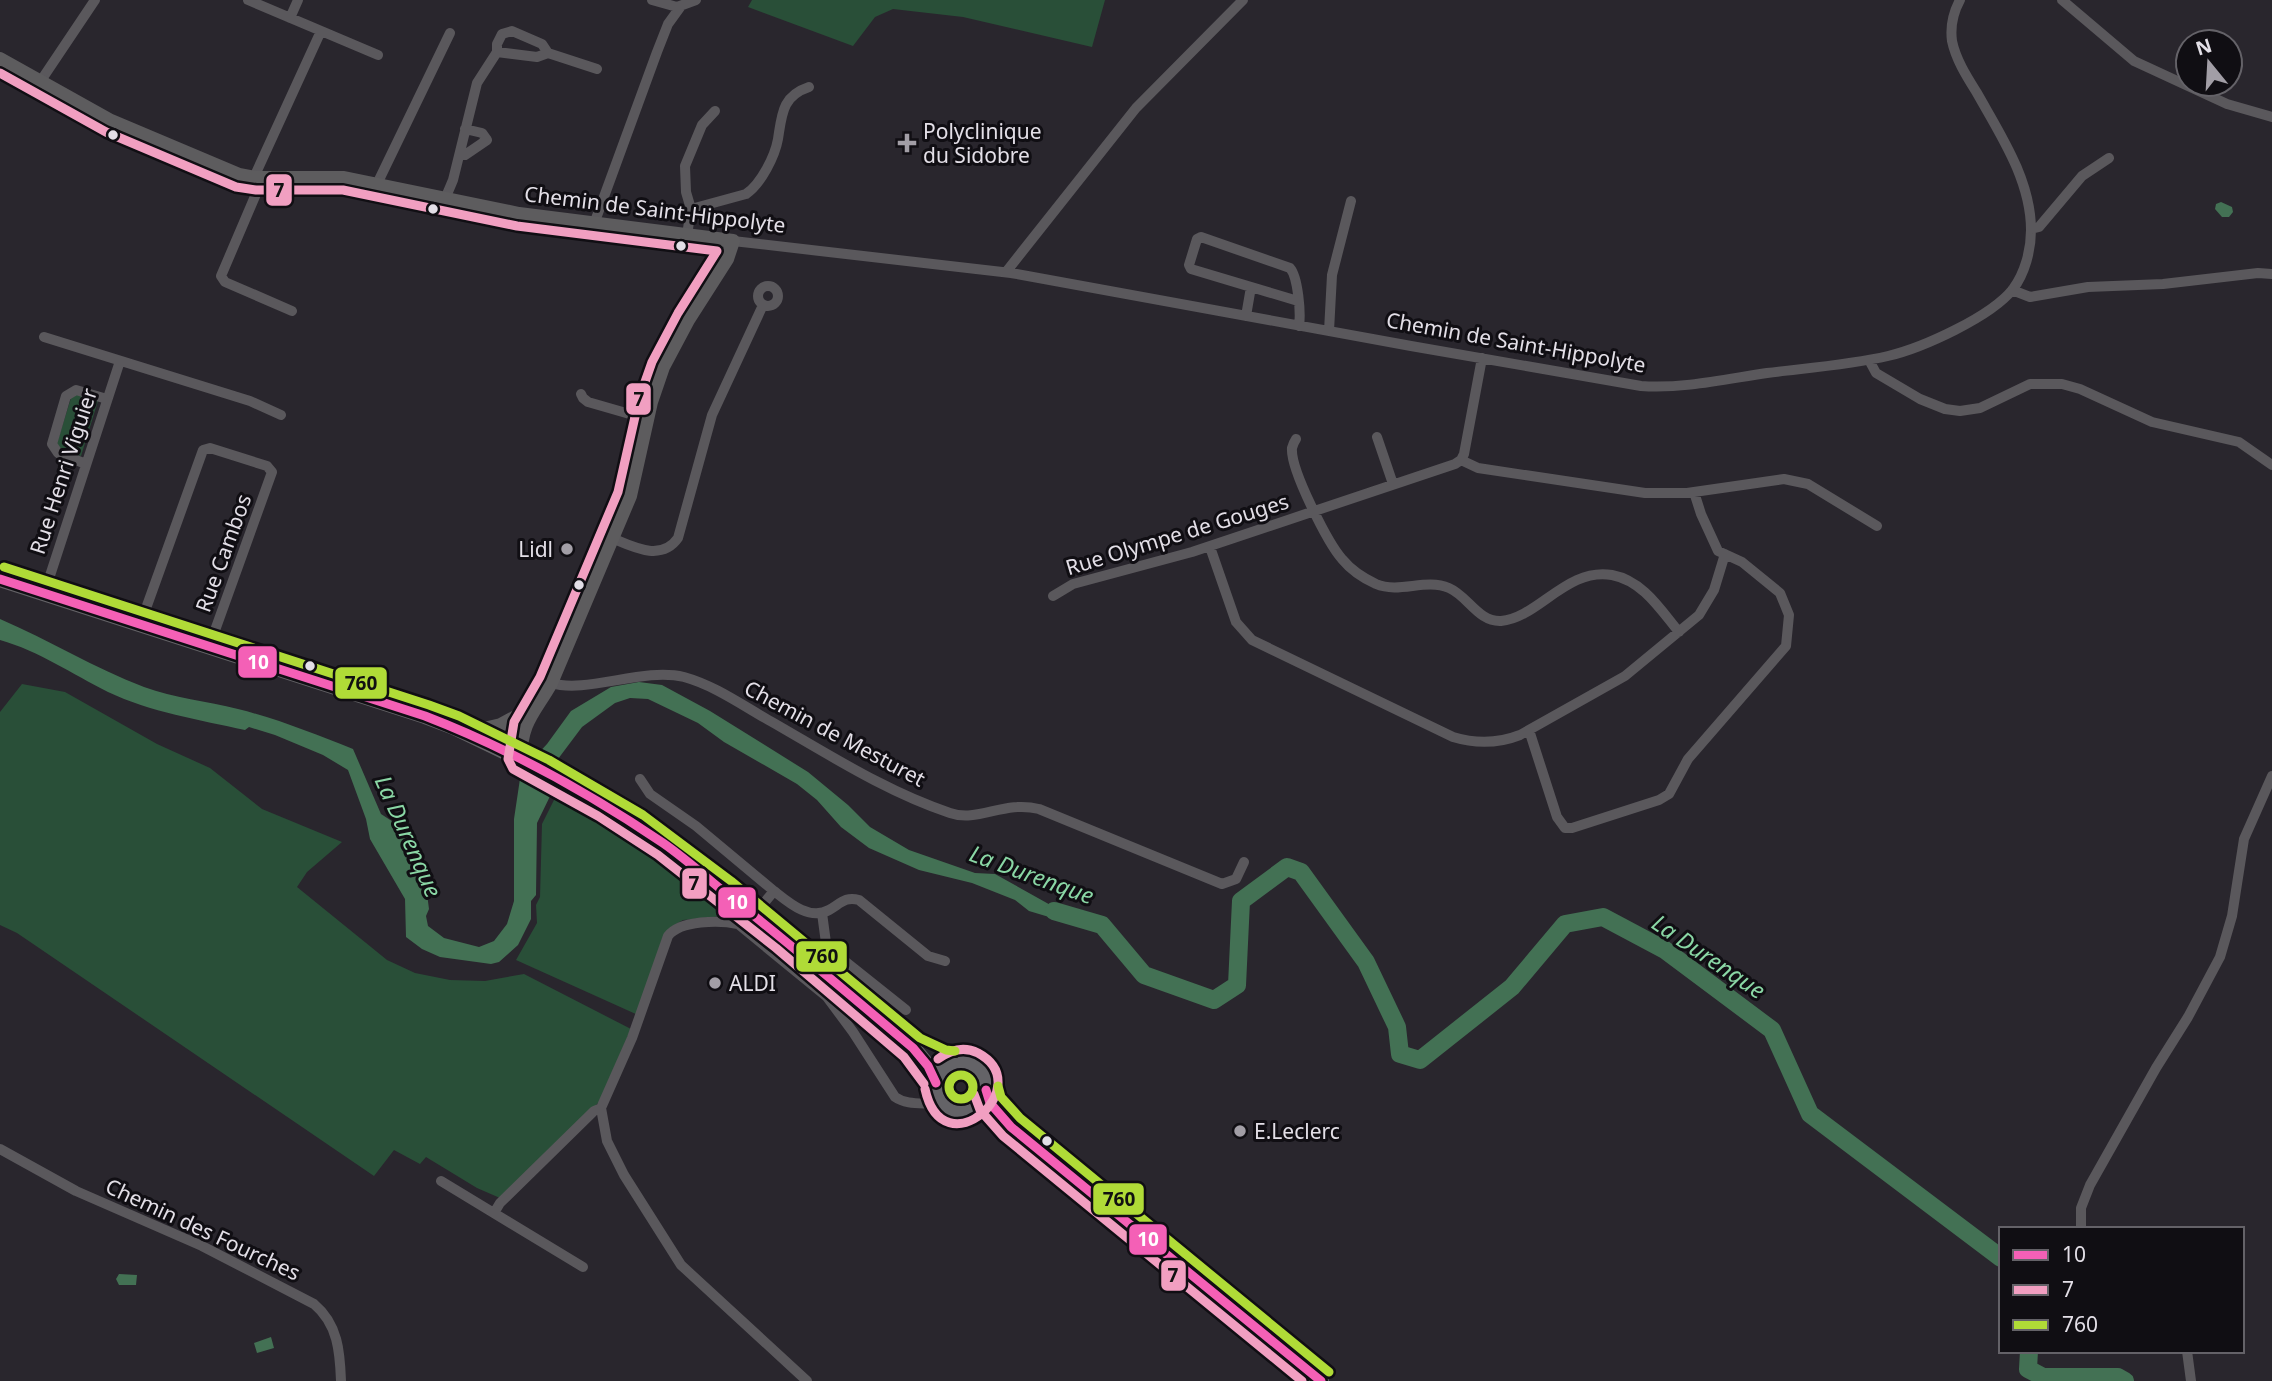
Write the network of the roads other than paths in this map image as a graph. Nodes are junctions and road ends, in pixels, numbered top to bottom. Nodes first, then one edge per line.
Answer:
1 (95, 0) edge
2 (248, 0) edge
3 (298, 0) edge
4 (696, 0) edge
5 (1243, 0) edge
6 (1960, 0) edge
7 (2062, 0) edge
8 (656, 2) edge
9 (681, 6) junction
10 (290, 18) junction
11 (668, 24) junction
12 (321, 31) junction
13 (450, 33) dead end
14 (497, 52) junction
15 (548, 53) junction
16 (378, 55) dead end
17 (0, 59) edge
18 (597, 69) dead end
19 (40, 82) junction
20 (809, 86) dead end
21 (715, 111) dead end
22 (2272, 117) edge
23 (465, 129) junction
24 (460, 154) junction
25 (2109, 158) dead end
26 (256, 178) junction
27 (377, 184) junction
28 (445, 199) junction
29 (1351, 201) dead end
30 (691, 209) junction
31 (594, 224) junction
32 (2031, 229) junction
33 (687, 235) junction
34 (733, 241) junction
35 (1006, 272) junction
36 (2272, 274) edge
37 (1254, 288) junction
38 (2012, 290) junction
39 (1298, 301) junction
40 (763, 305) dead end
41 (292, 311) dead end
42 (1246, 316) junction
43 (1298, 326) junction
44 (1329, 331) junction
45 (44, 337) dead end
46 (1482, 359) junction
47 (1869, 360) junction
48 (120, 361) junction
49 (581, 394) dead end
50 (107, 399) junction
51 (281, 415) dead end
52 (647, 419) junction
53 (1377, 437) dead end
54 (1296, 439) dead end
55 (1461, 460) junction
56 (86, 464) junction
57 (2272, 465) edge
58 (1393, 484) junction
59 (1694, 492) junction
60 (1315, 511) junction
61 (1877, 527) dead end
62 (614, 539) junction
63 (1210, 547) junction
64 (1726, 554) junction
65 (0, 579) edge
66 (44, 594) junction
67 (1053, 596) dead end
68 (140, 625) junction
69 (1679, 632) junction
70 (209, 647) junction
71 (551, 683) junction
72 (533, 708) junction
73 (1529, 730) junction
74 (467, 733) junction
75 (523, 761) junction
76 (2272, 776) edge
77 (640, 779) dead end
78 (1244, 862) dead end
79 (774, 891) junction
80 (822, 913) junction
81 (754, 915) junction
82 (945, 961) dead end
83 (906, 1010) dead end
84 (913, 1048) junction
85 (954, 1063) junction
86 (936, 1085) junction
87 (986, 1090) junction
88 (913, 1103) junction
89 (945, 1106) junction
90 (601, 1108) junction
91 (969, 1110) junction
92 (1010, 1128) junction
93 (0, 1149) edge
94 (441, 1181) dead end
95 (494, 1213) junction
96 (2081, 1227) edge
97 (583, 1267) dead end
98 (2187, 1353) edge
99 (341, 1381) edge
100 (807, 1381) edge
101 (1321, 1381) edge
102 (2191, 1381) edge

1 - 19 street
2 - 10 street
3 - 10 street
4 - 9 street
5 - 35 street
6 - 32 street
7 - 22 street
8 - 9 street
8 - 11 street
9 - 11 street
10 - 12 street
11 - 31 street
12 - 16 street
12 - 26 street
13 - 27 street
14 - 15 street
14 - 15 street
14 - 23 street
15 - 18 street
17 - 19 street, Chemin de Saint-Hippolyte
19 - 26 street, Chemin de Saint-Hippolyte
20 - 30 street
21 - 30 street
23 - 24 street
23 - 24 street
24 - 28 street
25 - 32 street
26 - 27 street, Chemin de Saint-Hippolyte
26 - 41 street
27 - 28 street, Chemin de Saint-Hippolyte
28 - 31 street, Chemin de Saint-Hippolyte
29 - 44 street
30 - 33 street
31 - 33 street, Chemin de Saint-Hippolyte
32 - 38 street
33 - 34 street, Chemin de Saint-Hippolyte
34 - 35 street, Chemin de Saint-Hippolyte
34 - 52 street
35 - 42 street, Chemin de Saint-Hippolyte
36 - 38 street
37 - 39 street
37 - 39 street
37 - 42 street
38 - 47 street, Chemin de Saint-Hippolyte
39 - 43 street
40 - 62 street
42 - 43 street, Chemin de Saint-Hippolyte
43 - 44 street, Chemin de Saint-Hippolyte
44 - 46 street, Chemin de Saint-Hippolyte
45 - 48 street
46 - 47 street, Chemin de Saint-Hippolyte
46 - 55 street
47 - 57 street
48 - 50 street, Rue Henri Viguier
48 - 51 street
49 - 52 street
50 - 56 street, Rue Henri Viguier
50 - 56 street
52 - 62 street
53 - 58 street
54 - 60 street, Rue Olympe de Gouges
55 - 58 street, Rue Olympe de Gouges
55 - 59 street
56 - 66 street, Rue Henri Viguier
58 - 60 street, Rue Olympe de Gouges
59 - 61 street
59 - 64 street
60 - 63 street, Rue Olympe de Gouges
60 - 69 street
62 - 71 street
63 - 67 street, Rue Olympe de Gouges
63 - 73 street
64 - 69 street
64 - 73 street
65 - 66 main road
66 - 68 main road
68 - 70 main road
68 - 70 street, Rue Cambos
69 - 73 street
70 - 74 main road
71 - 72 street
71 - 78 street, Chemin de Mesturet
72 - 74 street
72 - 75 street
74 - 75 main road
75 - 81 main road
76 - 96 street
77 - 79 street
79 - 80 street
79 - 81 street
80 - 82 street
80 - 83 street
81 - 84 main road
84 - 85 main road
84 - 86 main road
85 - 86 main road
85 - 87 main road
86 - 88 street
86 - 89 main road
87 - 91 main road
87 - 92 main road
88 - 89 street
88 - 90 street
89 - 91 main road
90 - 95 street
90 - 100 street
91 - 92 main road
92 - 101 main road
93 - 99 street, Chemin des Fourches
94 - 95 street
95 - 97 street
98 - 102 street

